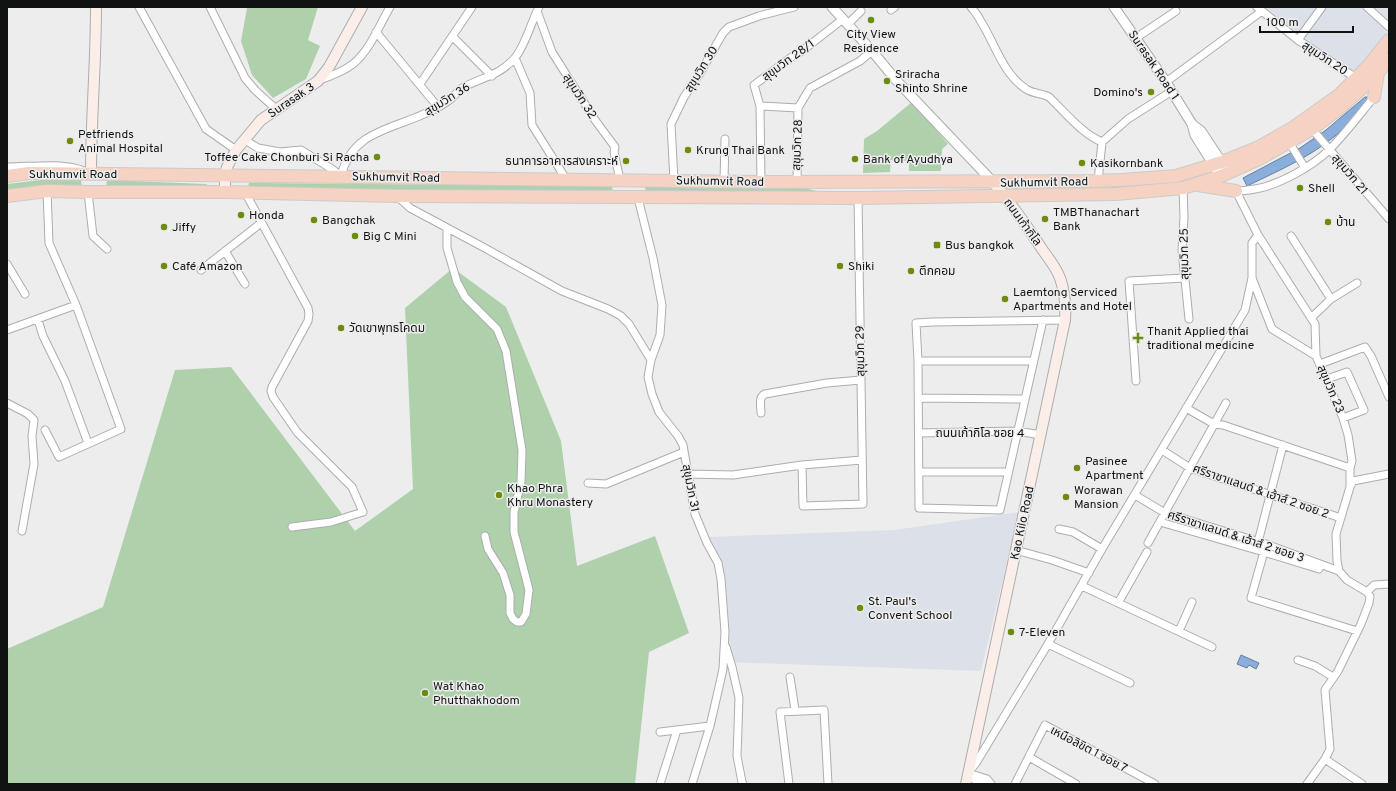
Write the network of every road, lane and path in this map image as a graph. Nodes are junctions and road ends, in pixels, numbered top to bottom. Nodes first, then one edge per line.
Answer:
1 (96, 7) edge
2 (139, 7) edge
3 (210, 7) edge
4 (362, 7) edge
5 (390, 7) edge
6 (472, 7) edge
7 (794, 7) edge
8 (832, 7) edge
9 (971, 7) edge
10 (1114, 7) edge
11 (1322, 7) edge
12 (1366, 7) edge
13 (538, 9) edge
14 (1259, 9) edge
15 (861, 11) dead end
16 (1176, 11) dead end
17 (845, 22) junction
18 (1389, 27) edge
19 (376, 32) junction
20 (453, 37) junction
21 (1136, 38) junction
22 (1298, 40) junction
23 (1389, 40) edge
24 (872, 51) junction
25 (515, 58) junction
26 (1389, 59) edge
27 (1378, 73) junction
28 (492, 76) junction
29 (1356, 78) junction
30 (318, 81) junction
31 (1166, 82) junction
32 (420, 84) junction
33 (1172, 91) junction
34 (1374, 97) joint
35 (760, 106) junction
36 (438, 107) junction
37 (798, 108) junction
38 (276, 109) junction
39 (1315, 132) junction
40 (725, 139) dead end
41 (245, 140) junction
42 (1102, 142) junction
43 (1291, 146) junction
44 (1328, 147) junction
45 (236, 150) junction
46 (1303, 165) junction
47 (7, 167) edge
48 (1221, 169) junction
49 (29, 170) junction
50 (92, 174) junction
51 (225, 175) junction
52 (7, 176) edge
53 (341, 176) junction
54 (566, 179) junction
55 (620, 180) junction
56 (674, 181) junction
57 (724, 181) junction
58 (1098, 181) junction
59 (761, 182) junction
60 (796, 182) junction
61 (993, 182) junction
62 (1196, 185) junction
63 (1183, 188) junction
64 (47, 192) junction
65 (88, 192) junction
66 (225, 192) junction
67 (245, 192) junction
68 (1236, 192) junction
69 (1003, 195) junction
70 (7, 196) edge
71 (397, 196) junction
72 (638, 198) junction
73 (858, 198) junction
74 (1389, 219) edge
75 (261, 223) junction
76 (447, 228) junction
77 (1258, 235) junction
78 (1291, 236) dead end
79 (107, 250) dead end
80 (225, 251) junction
81 (7, 264) edge
82 (201, 270) dead end
83 (1184, 278) junction
84 (1252, 278) junction
85 (1357, 283) dead end
86 (245, 284) dead end
87 (25, 294) dead end
88 (1331, 299) junction
89 (76, 305) junction
90 (1311, 318) junction
91 (1189, 319) dead end
92 (38, 320) junction
93 (1043, 320) junction
94 (1065, 320) junction
95 (7, 330) edge
96 (1316, 356) junction
97 (651, 360) junction
98 (918, 361) junction
99 (1033, 361) junction
100 (1320, 364) junction
101 (1327, 379) junction
102 (861, 380) junction
103 (1136, 381) dead end
104 (1389, 397) edge
105 (919, 398) junction
106 (1025, 398) junction
107 (1226, 403) dead end
108 (7, 404) edge
109 (1186, 408) junction
110 (762, 413) dead end
111 (1343, 418) junction
112 (1214, 424) junction
113 (46, 430) dead end
114 (1017, 431) junction
115 (919, 434) junction
116 (1041, 435) junction
117 (88, 443) junction
118 (1283, 445) junction
119 (1162, 450) junction
120 (684, 452) junction
121 (862, 460) junction
122 (802, 465) junction
123 (1190, 468) junction
124 (1350, 468) junction
125 (920, 472) junction
126 (1008, 472) junction
127 (688, 474) junction
128 (1389, 474) edge
129 (588, 483) dead end
130 (1350, 487) junction
131 (1135, 495) junction
132 (1270, 495) junction
133 (1165, 513) junction
134 (1341, 518) junction
135 (1160, 522) junction
136 (292, 527) dead end
137 (1059, 529) dead end
138 (22, 531) dead end
139 (485, 536) dead end
140 (1258, 542) junction
141 (1148, 543) dead end
142 (1102, 549) junction
143 (1263, 549) junction
144 (1016, 550) junction
145 (1147, 552) dead end
146 (1339, 571) junction
147 (1089, 573) junction
148 (1347, 580) junction
149 (1389, 584) edge
150 (1082, 586) junction
151 (1367, 592) junction
152 (1192, 602) dead end
153 (1118, 603) junction
154 (1357, 631) junction
155 (1179, 632) junction
156 (725, 642) junction
157 (1048, 644) junction
158 (1212, 647) dead end
159 (1298, 660) dead end
160 (790, 676) dead end
161 (1333, 676) junction
162 (1130, 682) dead end
163 (795, 710) junction
164 (710, 726) junction
165 (677, 730) junction
166 (660, 732) dead end
167 (1029, 757) junction
168 (1325, 759) junction
169 (967, 778) edge
170 (660, 784) edge
171 (692, 784) edge
172 (743, 784) edge
173 (789, 784) edge
174 (828, 784) edge
175 (982, 784) edge
176 (991, 784) edge
177 (1015, 784) edge
178 (1076, 784) edge
179 (1155, 784) edge
180 (1307, 784) edge
181 (1362, 784) edge

1 - 50 main road
2 - 45 street
3 - 38 street
4 - 30 main road, Surasak 3
5 - 19 street
6 - 20 street
7 - 56 street, สุขุมวิท 30
8 - 17 street
9 - 42 street
10 - 21 street, Surasak Road 1
11 - 22 street
12 - 18 street
13 - 25 street, สุขุมวิท 36
13 - 55 street, สุขุมวิท 32
14 - 22 street, สุขุมวิท 20
14 - 31 street
15 - 17 street
16 - 21 street
17 - 24 street
17 - 35 street, สุขุมวิท 28/1
19 - 30 street
19 - 32 street
20 - 28 street
20 - 32 street
21 - 31 street, Surasak Road 1
22 - 29 street, สุขุมวิท 20
23 - 29 highway, Sukhumvit Road
24 - 37 street, สุขุมวิท 28
24 - 61 street
25 - 28 street, สุขุมวิท 36
25 - 54 street
26 - 27 highway, Sukhumvit Road
27 - 34 highway
27 - 39 highway, Sukhumvit Road
28 - 36 street, สุขุมวิท 36
29 - 48 highway, Sukhumvit Road
30 - 38 main road, Surasak 3
31 - 33 street, Surasak Road 1
32 - 36 street
33 - 42 street
33 - 48 street, Surasak Road 1
34 - 44 street
35 - 37 street
35 - 59 street, สุขุมวิท 28/1
36 - 53 street, สุขุมวิท 36
37 - 60 street, สุขุมวิท 28
38 - 41 main road, Surasak 3
39 - 43 highway, Sukhumvit Road
39 - 44 street, สุขุมวิท 21
40 - 57 street
41 - 45 main road, Surasak 3
41 - 53 street
42 - 58 street
43 - 46 street
43 - 48 highway, Sukhumvit Road
44 - 46 street
44 - 74 street, สุขุมวิท 21
45 - 51 main road, Surasak 3
46 - 68 street
47 - 49 street
48 - 58 highway, Sukhumvit Road
48 - 62 highway, Sukhumvit Road
49 - 50 highway, Sukhumvit Road
49 - 52 highway, Sukhumvit Road
50 - 51 highway, Sukhumvit Road
51 - 53 highway, Sukhumvit Road
51 - 66 main road, Surasak 3
53 - 54 highway, Sukhumvit Road
54 - 55 highway, Sukhumvit Road
55 - 56 highway, Sukhumvit Road
56 - 57 highway, Sukhumvit Road
57 - 59 highway, Sukhumvit Road
58 - 61 highway, Sukhumvit Road
59 - 60 highway, Sukhumvit Road
60 - 61 highway, Sukhumvit Road
61 - 69 main road, ถนนเก้ากิโล
62 - 63 highway, Sukhumvit Road
62 - 68 highway
63 - 69 highway, Sukhumvit Road
63 - 83 street, สุขุมวิท 25
64 - 65 highway, Sukhumvit Road
64 - 70 highway, Sukhumvit Road
64 - 89 street
65 - 66 highway, Sukhumvit Road
65 - 79 street
66 - 67 highway, Sukhumvit Road
67 - 71 highway, Sukhumvit Road
67 - 75 street
68 - 77 street, สุขุมวิท 23
69 - 73 highway, Sukhumvit Road
69 - 94 main road, ถนนเก้ากิโล
71 - 72 highway, Sukhumvit Road
71 - 76 street
72 - 73 highway, Sukhumvit Road
72 - 97 street, สุขุมวิท 31
73 - 102 street, สุขุมวิท 29
75 - 80 street
75 - 136 street
76 - 97 street
76 - 139 street
77 - 84 street
77 - 90 street, สุขุมวิท 23
78 - 88 street
80 - 82 street
80 - 86 street
81 - 87 street
83 - 91 street, สุขุมวิท 25
83 - 103 street
84 - 96 street
84 - 109 street
85 - 88 street
88 - 90 street
89 - 92 street
89 - 117 street
90 - 96 street, สุขุมวิท 23
92 - 95 street
92 - 117 street
93 - 94 street
93 - 98 street
93 - 99 street
94 - 116 main road, Kao Kilo Road
96 - 100 street, สุขุมวิท 23
97 - 120 street, สุขุมวิท 31
98 - 99 street
98 - 105 street
99 - 106 street
100 - 101 street, สุขุมวิท 23
100 - 104 street
101 - 111 street, สุขุมวิท 23
101 - 111 street
102 - 110 street
102 - 121 street, สุขุมวิท 29
105 - 106 street
105 - 115 street
106 - 114 street
107 - 112 street
108 - 138 street
109 - 112 street
109 - 119 street
111 - 124 street, สุขุมวิท 23
112 - 118 street
112 - 123 street
113 - 117 street
114 - 115 street, ถนนเก้ากิโล ซอย 4
114 - 116 street, ถนนเก้ากิโล ซอย 4
114 - 126 street
115 - 125 street
116 - 144 main road, Kao Kilo Road
118 - 124 street
118 - 132 street
119 - 123 street, ศรีราชาแลนด์ & เฮ้าส์ 2 ซอย 2
119 - 131 street
120 - 127 street, สุขุมวิท 31
120 - 129 street
121 - 122 street
121 - 122 street, สุขุมวิท 29
122 - 127 street
123 - 132 street, ศรีราชาแลนด์ & เฮ้าส์ 2 ซอย 2
123 - 133 street
124 - 130 street, สุขุมวิท 23
125 - 126 street
125 - 126 street
127 - 156 street, สุขุมวิท 31
128 - 130 street
130 - 134 street, สุขุมวิท 23
131 - 133 street, ศรีราชาแลนด์ & เฮ้าส์ 2 ซอย 3
131 - 142 street
132 - 134 street, ศรีราชาแลนด์ & เฮ้าส์ 2 ซอย 2
132 - 140 street
133 - 135 street
133 - 140 street, ศรีราชาแลนด์ & เฮ้าส์ 2 ซอย 3
134 - 146 street, สุขุมวิท 23
135 - 141 street
135 - 143 street, ศรีราชาแลนด์ & เฮ้าส์ 2 ซอย 3
137 - 142 street
140 - 143 street
142 - 147 street
143 - 146 street, ศรีราชาแลนด์ & เฮ้าส์ 2 ซอย 3
143 - 148 street, ศรีราชาแลนด์ & เฮ้าส์ 2 ซอย 3
143 - 154 street
144 - 147 street
144 - 169 main road, Kao Kilo Road
145 - 153 street
146 - 148 street
147 - 150 street
148 - 151 street
149 - 151 street
150 - 153 street
150 - 157 street
151 - 154 street
152 - 155 street
153 - 155 street
154 - 161 street
155 - 158 street
156 - 164 street, สุขุมวิท 31
156 - 172 street
157 - 162 street
157 - 169 street
159 - 161 street
160 - 163 street
161 - 168 street
163 - 173 street
163 - 174 street
164 - 165 street
164 - 171 street, สุขุมวิท 31
165 - 166 street
165 - 170 street
167 - 177 street
167 - 178 street
167 - 179 street, เหนือลิขิต 1 ซอย 7
168 - 180 street
168 - 181 street
169 - 175 street
169 - 176 street

